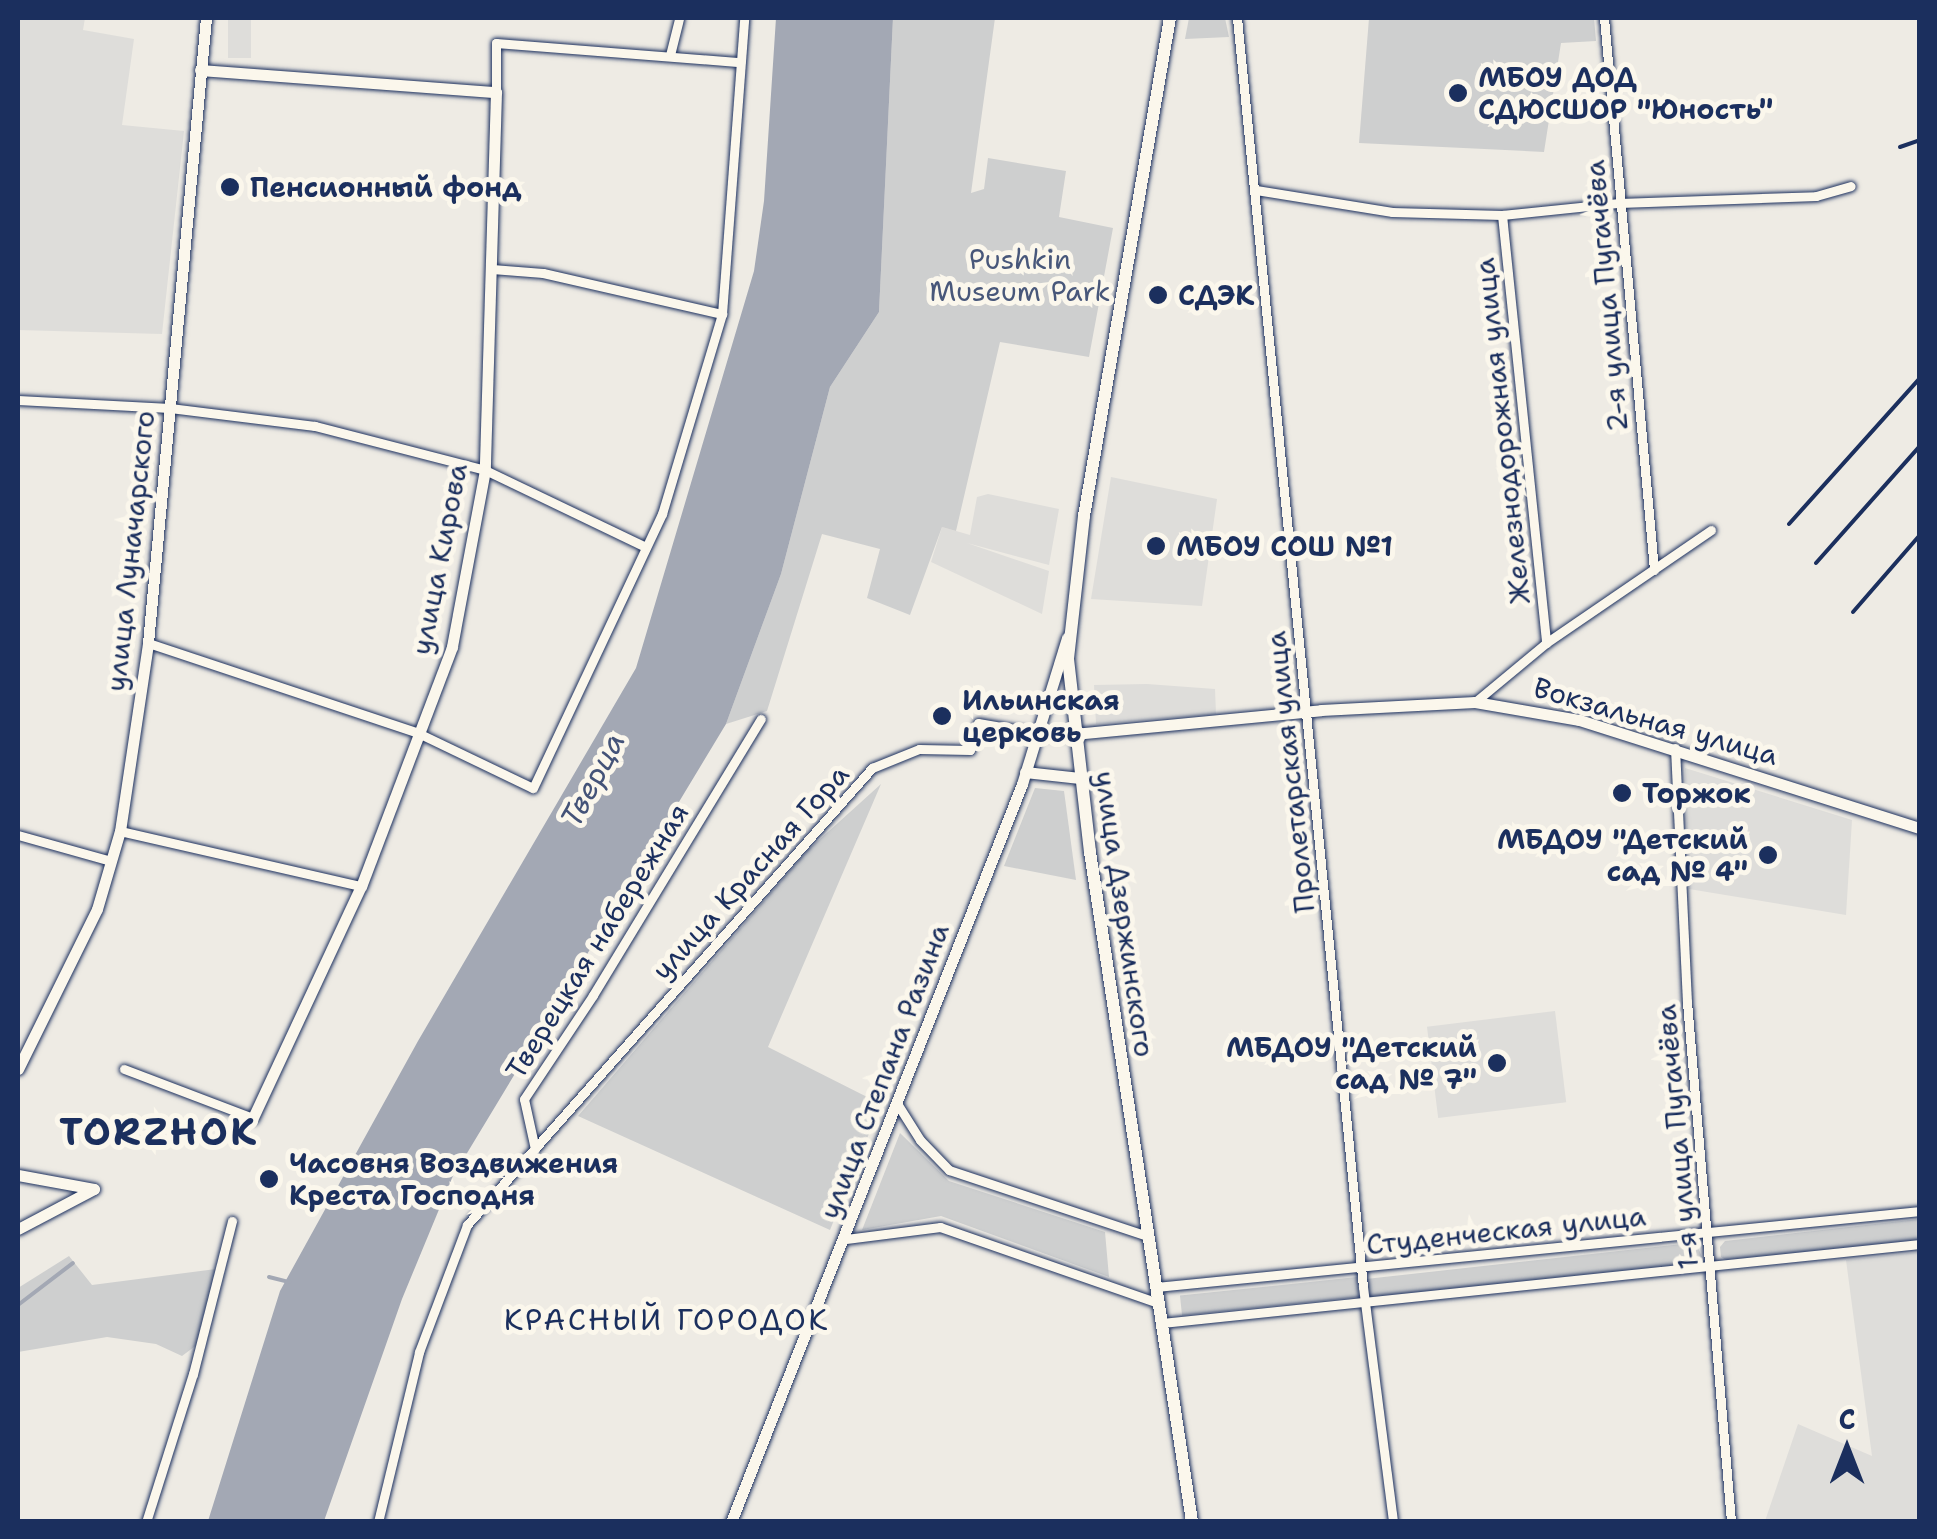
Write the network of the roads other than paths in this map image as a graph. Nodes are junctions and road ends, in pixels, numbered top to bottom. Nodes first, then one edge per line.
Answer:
1 (206, 18) edge
2 (679, 18) edge
3 (744, 18) edge
4 (1170, 18) edge
5 (1237, 18) edge
6 (1604, 18) edge
7 (670, 55) junction
8 (740, 62) junction
9 (200, 70) junction
10 (496, 92) junction
11 (1851, 186) dead end
12 (1256, 190) junction
13 (1619, 202) junction
14 (1502, 214) junction
15 (492, 268) junction
16 (722, 314) junction
17 (18, 400) edge
18 (170, 408) junction
19 (486, 470) junction
20 (1711, 530) dead end
21 (646, 547) junction
22 (1654, 570) junction
23 (1068, 634) junction
24 (148, 643) junction
25 (1546, 643) junction
26 (1475, 702) junction
27 (1307, 711) junction
28 (762, 719) dead end
29 (418, 734) junction
30 (1036, 734) junction
31 (1074, 734) junction
32 (1675, 748) junction
33 (1026, 772) junction
34 (1080, 778) junction
35 (1920, 828) edge
36 (120, 830) junction
37 (18, 835) edge
38 (111, 861) junction
39 (361, 886) junction
40 (18, 1069) edge
41 (124, 1069) dead end
42 (898, 1105) junction
43 (253, 1118) joint
44 (535, 1150) junction
45 (18, 1174) edge
46 (1920, 1211) edge
47 (232, 1221) dead end
48 (18, 1229) edge
49 (1708, 1232) junction
50 (1146, 1236) junction
51 (846, 1238) junction
52 (1920, 1244) edge
53 (1712, 1266) junction
54 (1361, 1267) junction
55 (1156, 1288) junction
56 (1364, 1302) junction
57 (1158, 1303) junction
58 (1162, 1323) junction
59 (146, 1522) edge
60 (378, 1522) edge
61 (731, 1522) edge
62 (1192, 1522) edge
63 (1393, 1522) edge
64 (1730, 1522) edge

1 - 9 street, улица Луначарского
2 - 7 street
3 - 8 street
4 - 23 main road, улица Дзержинского
5 - 12 street, Пролетарская улица
6 - 13 street, 2-я улица Пугачёва
7 - 8 street
7 - 10 street
8 - 16 street
9 - 10 street
9 - 18 street, улица Луначарского
10 - 15 street, улица Кирова
11 - 13 street
12 - 14 street
12 - 27 street, Пролетарская улица
13 - 14 street
13 - 22 street, 2-я улица Пугачёва
14 - 25 street, Железнодорожная улица
15 - 16 street
15 - 19 street, улица Кирова
16 - 21 street
17 - 18 street
18 - 19 street
18 - 24 street, улица Луначарского
19 - 21 street
19 - 29 street, улица Кирова
20 - 22 street
21 - 29 street
22 - 25 street
23 - 30 street, улица Степана Разина
23 - 31 main road, улица Дзержинского
24 - 29 street
24 - 36 street, улица Луначарского
25 - 26 street
26 - 27 street, Вокзальная улица
26 - 32 street, Вокзальная улица
27 - 31 street, Вокзальная улица
27 - 54 street, Пролетарская улица
28 - 44 street, Тверецкая набережная
29 - 39 street, улица Кирова
30 - 31 street, Вокзальная улица
30 - 33 street, улица Степана Разина
30 - 44 street, улица Красная Гора
31 - 34 main road, улица Дзержинского
32 - 35 street, Вокзальная улица
32 - 49 street, 1-я улица Пугачёва
33 - 34 street
33 - 42 street, улица Степана Разина
34 - 50 main road, улица Дзержинского
36 - 38 street, улица Луначарского
36 - 39 street
37 - 38 street
38 - 40 street, улица Луначарского
39 - 43 street, улица Кирова
41 - 43 street
42 - 50 street
42 - 51 street, улица Степана Разина
44 - 60 street
45 - 48 street
46 - 49 street, Студенческая улица
47 - 59 street
49 - 53 street, 1-я улица Пугачёва
49 - 54 street, Студенческая улица
50 - 55 main road, улица Дзержинского
51 - 57 street
51 - 61 street, улица Степана Разина
52 - 53 street, Студенческая улица
53 - 56 street, Студенческая улица
53 - 64 street, 1-я улица Пугачёва
54 - 55 street, Студенческая улица
54 - 56 street, Пролетарская улица
55 - 57 main road, улица Дзержинского
56 - 58 street, Студенческая улица
56 - 63 street, Пролетарская улица
57 - 58 main road, улица Дзержинского
58 - 62 main road, улица Дзержинского

